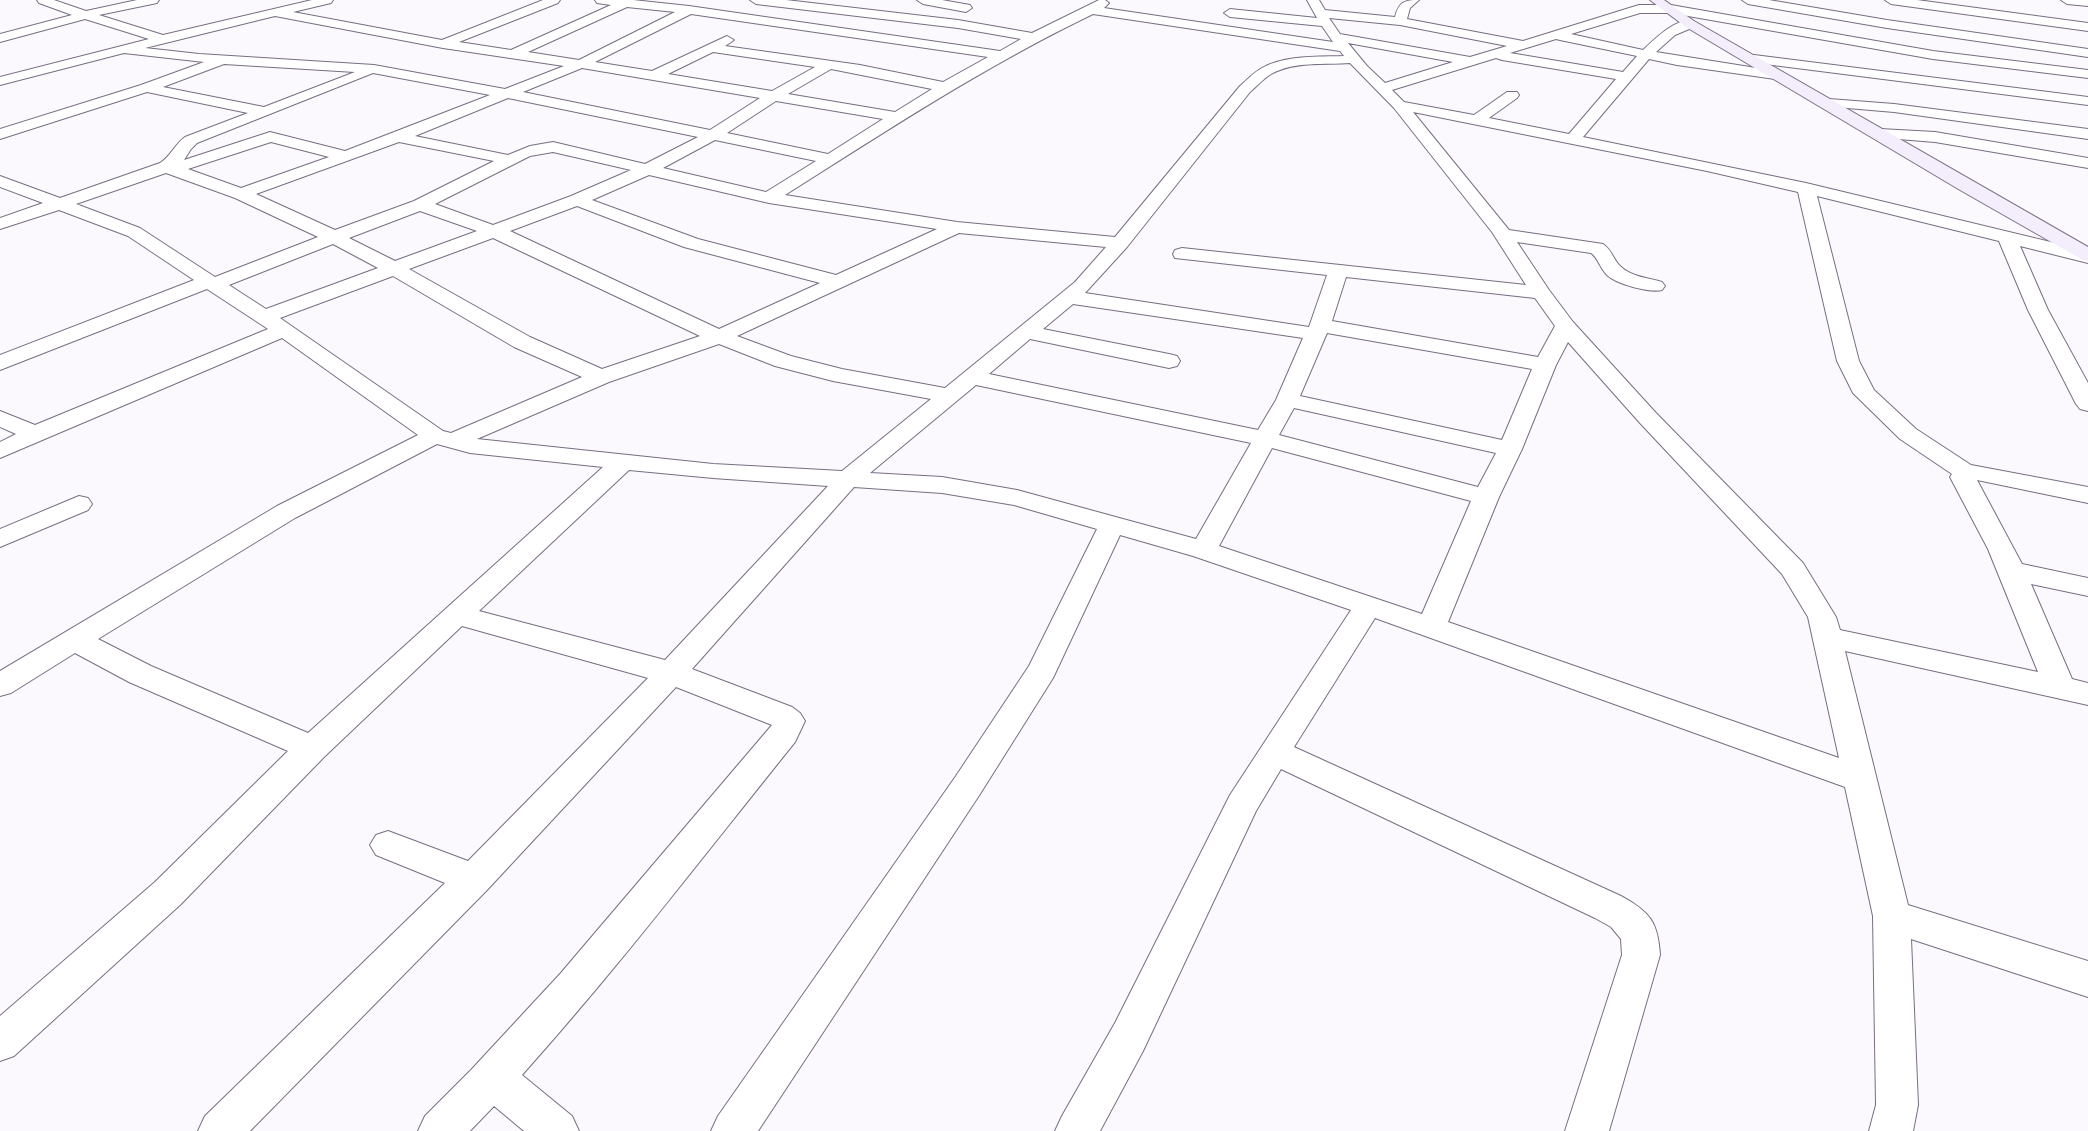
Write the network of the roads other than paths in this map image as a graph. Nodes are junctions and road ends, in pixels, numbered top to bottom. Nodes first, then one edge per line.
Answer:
1 (43, 0) edge
2 (153, 0) edge
3 (327, 0) edge
4 (554, 0) edge
5 (601, 0) edge
6 (756, 0) edge
7 (923, 0) edge
8 (1413, 0) edge
9 (1639, 0) edge
10 (1748, 0) edge
11 (1891, 0) edge
12 (2068, 0) edge
13 (1126, 2) dead end
14 (2088, 2) edge
15 (625, 3) junction
16 (1665, 3) edge
17 (1095, 4) edge
18 (688, 10) junction
19 (1215, 11) dead end
20 (274, 12) junction
21 (1190, 14) dead end
22 (85, 15) junction
23 (761, 21) junction
24 (1400, 21) junction
25 (1178, 23) junction
26 (958, 24) junction
27 (1326, 24) edge
28 (1690, 24) junction
29 (2088, 27) edge
30 (1558, 35) junction
31 (1034, 37) junction
32 (0, 38) edge
33 (163, 39) junction
34 (442, 44) junction
35 (1527, 45) junction
36 (712, 48) junction
37 (124, 49) junction
38 (2088, 53) edge
39 (417, 54) dead end
40 (511, 55) junction
41 (1002, 55) junction
42 (1496, 55) junction
43 (1646, 55) junction
44 (224, 60) junction
45 (400, 60) dead end
46 (1754, 60) junction
47 (1472, 62) junction
48 (582, 64) junction
49 (830, 64) junction
50 (374, 69) junction
51 (2088, 74) edge
52 (1779, 75) junction
53 (653, 76) junction
54 (1627, 76) junction
55 (0, 81) edge
56 (945, 87) junction
57 (146, 88) junction
58 (508, 94) junction
59 (1512, 95) dead end
60 (772, 97) junction
61 (1391, 97) junction
62 (2088, 101) edge
63 (1829, 104) junction
64 (263, 112) junction
65 (897, 117) junction
66 (1477, 120) junction
67 (0, 134) edge
68 (1880, 134) junction
69 (2088, 134) edge
70 (713, 135) junction
71 (398, 137) junction
72 (1573, 139) junction
73 (346, 156) junction
74 (831, 159) junction
75 (512, 160) junction
76 (2088, 163) edge
77 (170, 168) junction
78 (646, 170) junction
79 (0, 181) edge
80 (1806, 188) junction
81 (242, 194) junction
82 (769, 198) junction
83 (577, 200) junction
84 (59, 203) junction
85 (420, 205) junction
86 (0, 224) edge
87 (957, 227) junction
88 (496, 232) junction
89 (1504, 235) junction
90 (334, 237) junction
91 (2007, 237) junction
92 (1120, 243) junction
93 (1182, 254) dead end
94 (2088, 256) edge
95 (395, 268) junction
96 (1338, 270) junction
97 (212, 282) junction
98 (839, 282) junction
99 (1655, 286) dead end
100 (1542, 294) junction
101 (1068, 297) junction
102 (274, 323) junction
103 (1566, 326) junction
104 (1318, 330) junction
105 (1026, 332) junction
106 (719, 337) junction
107 (1169, 361) dead end
108 (0, 363) edge
109 (1545, 365) junction
110 (601, 377) junction
111 (970, 377) junction
112 (948, 395) junction
113 (1287, 400) junction
114 (2088, 404) edge
115 (0, 418) edge
116 (35, 434) junction
117 (443, 439) junction
118 (1265, 439) junction
119 (1510, 449) junction
120 (0, 451) edge
121 (623, 462) junction
122 (1966, 472) junction
123 (849, 478) junction
124 (2088, 495) edge
125 (1486, 497) junction
126 (79, 504) dead end
127 (1112, 524) junction
128 (0, 539) edge
129 (1203, 550) junction
130 (2011, 571) junction
131 (2088, 587) edge
132 (1368, 606) junction
133 (457, 615) junction
134 (1431, 627) junction
135 (1826, 637) junction
136 (75, 640) junction
137 (670, 673) junction
138 (0, 685) edge
139 (2074, 691) edge
140 (312, 748) junction
141 (1274, 752) junction
142 (1858, 778) junction
143 (388, 844) dead end
144 (474, 879) junction
145 (1892, 916) junction
146 (2088, 979) edge
147 (0, 1042) edge
148 (494, 1078) junction
149 (220, 1131) edge
150 (440, 1131) edge
151 (557, 1131) edge
152 (734, 1131) edge
153 (1077, 1131) edge
154 (1586, 1131) edge
155 (1891, 1131) edge

1 - 22 street
2 - 22 street
3 - 20 street
4 - 34 street
5 - 15 street
6 - 26 street
7 - 26 street
8 - 24 street
9 - 16 street
10 - 38 street
11 - 29 street
12 - 14 street
13 - 17 street
15 - 18 street
15 - 40 street
16 - 28 street
16 - 30 street
16 - 51 street
17 - 25 street
17 - 31 street
18 - 23 street
18 - 48 street
19 - 27 street
20 - 33 street
20 - 34 street
21 - 25 street
22 - 32 street
22 - 33 street
23 - 36 street
23 - 41 street
24 - 27 street
24 - 35 street
25 - 27 street
26 - 31 street
27 - 47 street
27 - 61 street
27 - 92 street
28 - 43 street
28 - 46 street
30 - 35 street
30 - 43 street
31 - 41 street
33 - 37 street
34 - 39 street
34 - 40 street
35 - 42 street
36 - 49 street
36 - 53 street
37 - 44 street
37 - 55 street
40 - 48 street
41 - 56 street
42 - 47 street
42 - 54 street
43 - 52 street
43 - 54 street
44 - 50 street
44 - 57 street
45 - 50 street
46 - 52 street
46 - 62 street
47 - 61 street
48 - 53 street
48 - 58 street
49 - 56 street
49 - 60 street
50 - 58 street
50 - 64 street
52 - 63 street
53 - 60 street
54 - 72 street
56 - 65 street
57 - 64 street
57 - 67 street
58 - 70 street
58 - 71 street
59 - 66 street
60 - 65 street
60 - 70 street
61 - 66 street
61 - 89 street
63 - 68 street
63 - 69 street
64 - 77 street
65 - 74 street
66 - 72 street
68 - 76 street
68 - 94 street
70 - 74 street
70 - 78 street
71 - 73 street
71 - 75 street
72 - 80 street
73 - 77 street
73 - 81 street
74 - 82 street
75 - 78 street
75 - 85 street
77 - 81 street
77 - 84 street
78 - 82 street
78 - 83 street
79 - 84 street
80 - 91 street
80 - 122 street
81 - 90 street
82 - 87 street
83 - 88 street
83 - 98 street
84 - 86 street
84 - 97 street
85 - 88 street
85 - 90 street
87 - 92 street
87 - 98 street
88 - 95 street
88 - 106 street
89 - 99 street
89 - 100 street
90 - 95 street
90 - 97 street
91 - 94 street
91 - 114 street
92 - 101 street
93 - 96 street
95 - 102 street
95 - 110 street
96 - 100 street
96 - 104 street
97 - 102 street
97 - 108 street
98 - 106 street
100 - 103 street
101 - 104 street
101 - 105 street
102 - 116 street
102 - 117 street
103 - 109 street
103 - 135 street
104 - 109 street
104 - 113 street
105 - 107 street
105 - 111 street
106 - 110 street
106 - 112 street
109 - 119 street
110 - 117 street
111 - 112 street
111 - 118 street
112 - 123 street
113 - 118 street
113 - 119 street
115 - 116 street
116 - 120 street
117 - 121 street
117 - 136 street
118 - 125 street
118 - 129 street
119 - 125 street
121 - 123 street
121 - 133 street
122 - 124 street
122 - 130 street
123 - 127 street
123 - 137 street
125 - 134 street
126 - 128 street
127 - 129 street
127 - 152 street
129 - 132 street
130 - 131 street
130 - 139 street
132 - 134 street
132 - 141 street
133 - 137 street
133 - 140 street
134 - 142 street
135 - 139 street
135 - 142 street
136 - 138 street
136 - 140 street
137 - 144 street
137 - 148 street
140 - 147 street
141 - 153 street
141 - 154 street
142 - 145 street
143 - 144 street
144 - 149 street
145 - 146 street
145 - 155 street
148 - 150 street
148 - 151 street

